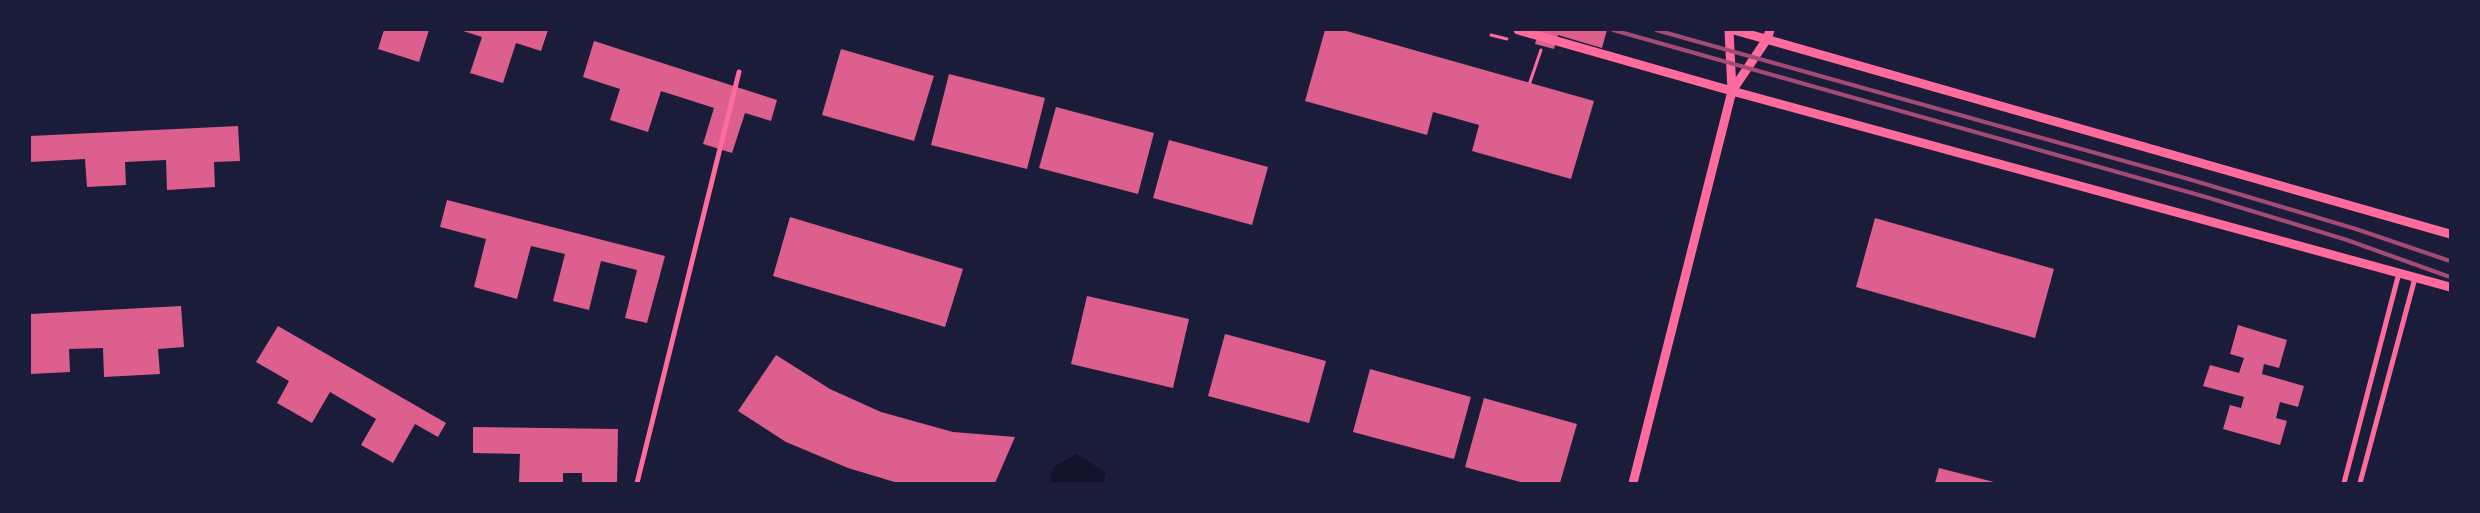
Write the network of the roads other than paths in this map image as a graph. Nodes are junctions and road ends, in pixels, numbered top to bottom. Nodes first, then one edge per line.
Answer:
1 (1518, 30) edge
2 (1729, 30) edge
3 (1734, 30) edge
4 (1768, 35) edge
5 (739, 72) dead end
6 (1732, 91) junction
7 (2450, 234) edge
8 (2399, 273) junction
9 (2415, 278) junction
10 (2450, 288) edge
11 (637, 483) edge
12 (1632, 483) edge
13 (2344, 483) edge
14 (2360, 483) edge

1 - 6 street
2 - 6 street
3 - 4 street
4 - 6 street
4 - 7 street
5 - 11 street
6 - 8 street
6 - 12 street
8 - 9 street
8 - 13 street
9 - 10 street
9 - 14 street

